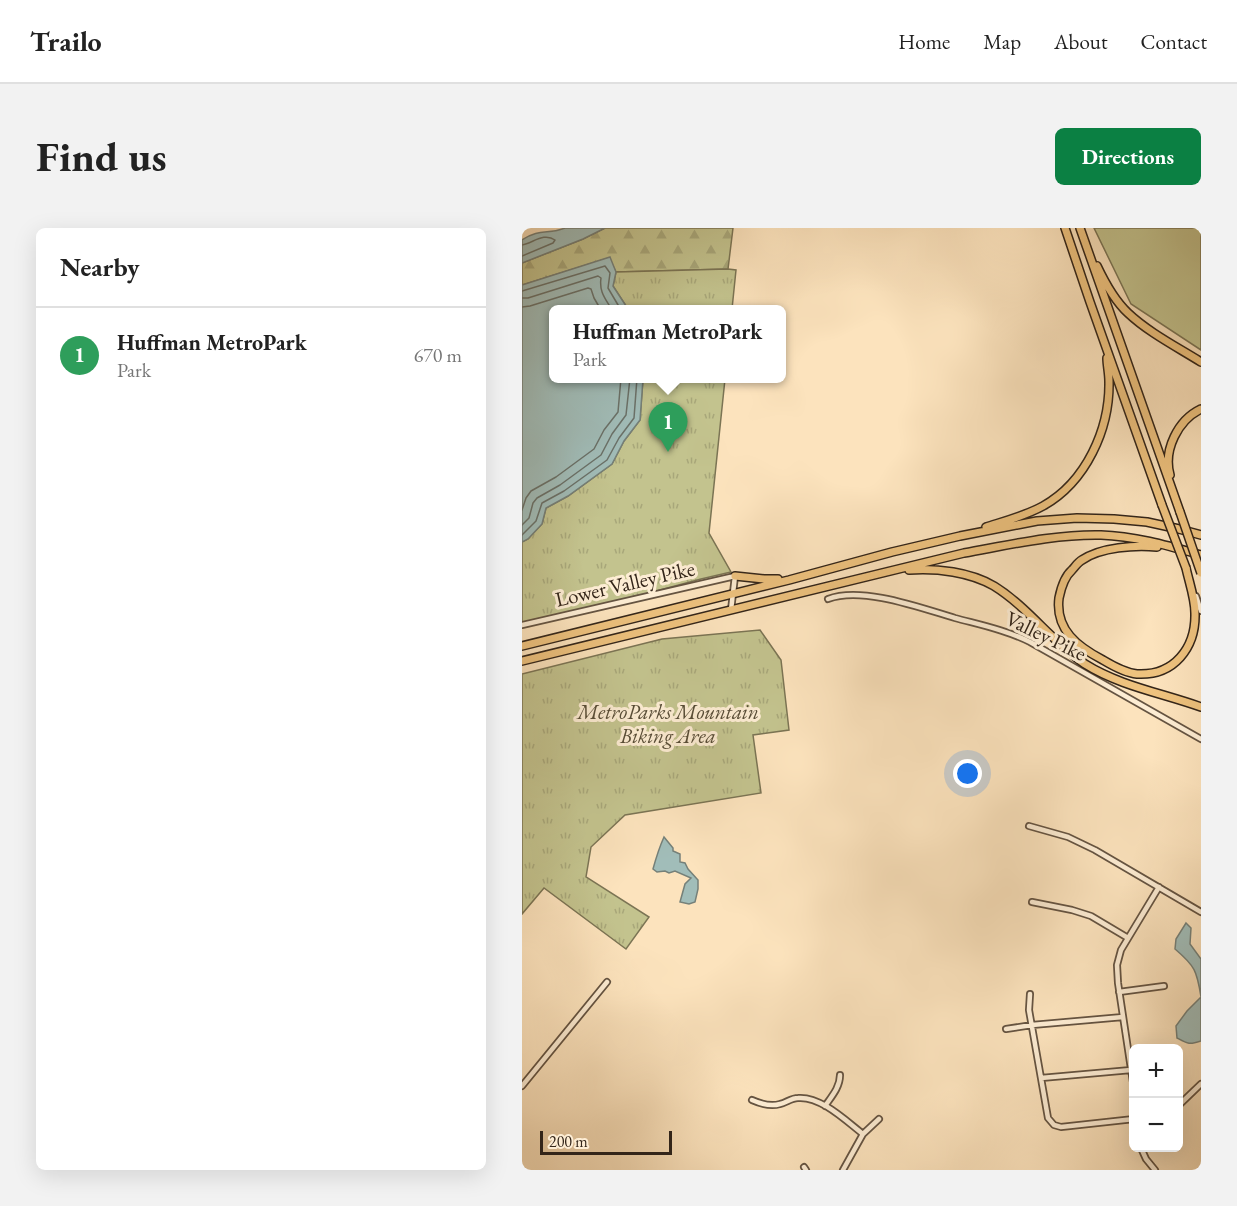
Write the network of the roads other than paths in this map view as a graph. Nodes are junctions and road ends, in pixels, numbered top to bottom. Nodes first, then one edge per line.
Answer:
1 (1065, 228) edge
2 (1080, 228) edge
3 (1085, 243) junction
4 (1105, 344) junction
5 (1201, 362) edge
6 (1201, 409) edge
7 (1180, 512) junction
8 (1201, 533) edge
9 (960, 536) junction
10 (1189, 552) junction
11 (1201, 555) edge
12 (1186, 568) junction
13 (895, 570) junction
14 (1201, 573) edge
15 (735, 576) junction
16 (789, 580) junction
17 (733, 593) junction
18 (828, 599) dead end
19 (731, 610) junction
20 (1201, 611) edge
21 (522, 625) edge
22 (522, 645) edge
23 (522, 662) edge
24 (1201, 707) edge
25 (1201, 739) edge
26 (1029, 826) dead end
27 (1159, 887) junction
28 (1032, 902) dead end
29 (1201, 912) edge
30 (1128, 938) junction
31 (607, 982) dead end
32 (1164, 986) dead end
33 (1119, 992) junction
34 (1030, 994) dead end
35 (1123, 1017) junction
36 (1032, 1025) junction
37 (1006, 1029) dead end
38 (1129, 1057) edge
39 (1129, 1070) edge
40 (840, 1075) dead end
41 (1041, 1078) junction
42 (1201, 1084) edge
43 (522, 1086) edge
44 (752, 1100) dead end
45 (1183, 1102) edge
46 (825, 1106) junction
47 (879, 1119) dead end
48 (1129, 1120) edge
49 (864, 1134) junction
50 (1143, 1152) edge
51 (843, 1170) edge
52 (1155, 1170) edge

1 - 4 highway
2 - 3 highway
3 - 5 highway
3 - 7 highway
4 - 9 highway
4 - 12 highway, bridge
6 - 7 highway
7 - 14 highway, bridge
8 - 9 highway
9 - 16 highway
10 - 11 highway
10 - 12 highway
10 - 13 highway
12 - 20 street
13 - 19 highway
13 - 24 highway
15 - 16 highway
15 - 17 street
15 - 21 street, Lower Valley Pike
16 - 17 highway
17 - 19 street
17 - 22 highway
18 - 25 street, Valley Pike
19 - 23 highway
26 - 27 street
27 - 29 street
27 - 30 street
28 - 30 street
30 - 33 street
31 - 43 street
32 - 33 street
33 - 35 street
34 - 36 street
35 - 36 street
35 - 38 street
36 - 37 street
36 - 41 street
39 - 41 street
40 - 46 street
41 - 48 street
42 - 45 street
44 - 46 street
46 - 49 street
47 - 49 street
49 - 51 street
50 - 52 street

